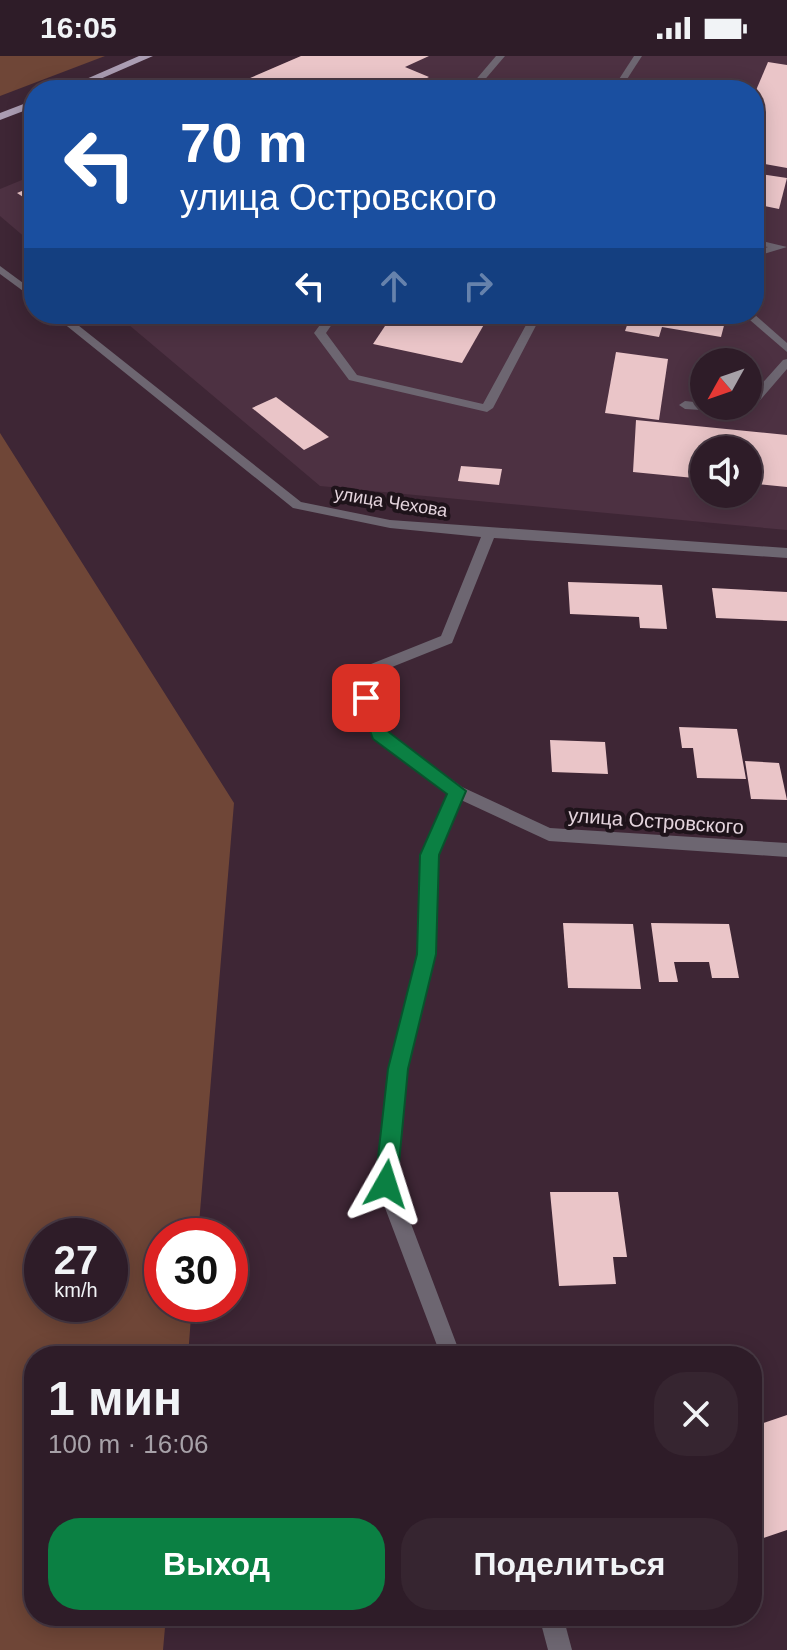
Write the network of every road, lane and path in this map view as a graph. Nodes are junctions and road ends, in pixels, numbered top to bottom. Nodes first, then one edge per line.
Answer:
1 (148, 56) edge
2 (501, 56) edge
3 (638, 56) edge
4 (92, 80) edge
5 (480, 80) edge
6 (622, 80) edge
7 (24, 107) edge
8 (0, 117) edge
9 (764, 244) edge
10 (764, 252) edge
11 (0, 269) edge
12 (24, 288) edge
13 (70, 324) edge
14 (327, 324) edge
15 (532, 324) edge
16 (759, 324) edge
17 (787, 349) edge
18 (787, 362) edge
19 (685, 405) dead end
20 (489, 533) junction
21 (787, 553) edge
22 (457, 791) junction
23 (787, 850) edge
24 (447, 1346) edge
25 (554, 1626) edge
26 (560, 1650) edge

1 - 4 main road
2 - 5 street
3 - 6 street
7 - 8 main road
9 - 10 street
11 - 12 street
13 - 20 street, улица Чехова
14 - 15 street
16 - 17 street
18 - 19 street
20 - 21 street, улица Чехова
20 - 22 street, улица Островского
22 - 23 street, улица Островского
22 - 24 street
25 - 26 street

